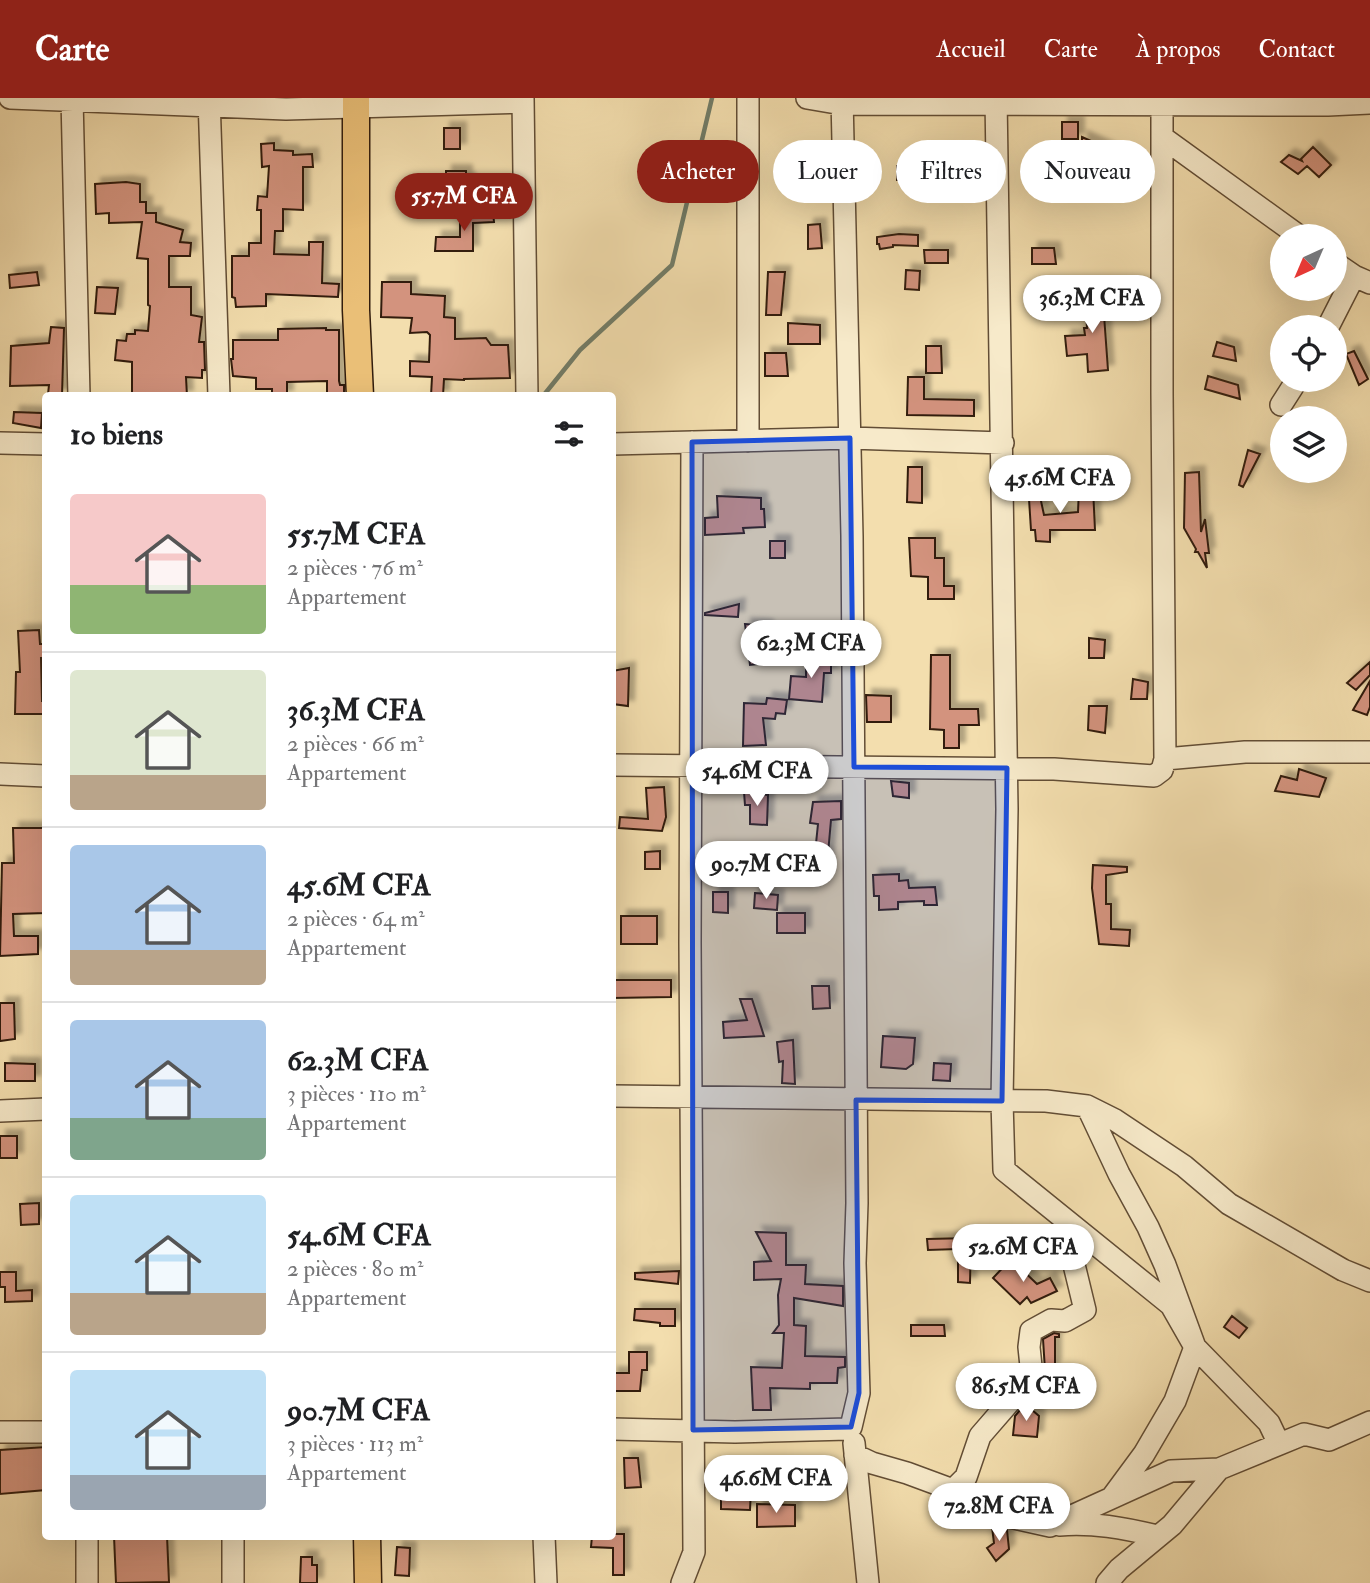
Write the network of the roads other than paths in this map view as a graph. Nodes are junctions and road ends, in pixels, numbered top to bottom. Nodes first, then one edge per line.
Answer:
1 (10, 98) edge
2 (748, 98) edge
3 (807, 98) edge
4 (72, 99) edge
5 (523, 100) edge
6 (842, 101) edge
7 (209, 102) edge
8 (356, 102) edge
9 (996, 102) edge
10 (1162, 102) edge
11 (1370, 103) edge
12 (1162, 137) junction
13 (1282, 224) edge
14 (1362, 279) edge
15 (1336, 315) edge
16 (79, 392) edge
17 (219, 392) edge
18 (359, 392) edge
19 (527, 392) edge
20 (1289, 392) edge
21 (1281, 405) dead end
22 (850, 438) junction
23 (748, 441) junction
24 (692, 442) junction
25 (0, 443) edge
26 (1003, 443) junction
27 (42, 444) edge
28 (616, 444) edge
29 (1370, 752) edge
30 (1165, 759) junction
31 (616, 765) edge
32 (690, 766) junction
33 (854, 767) junction
34 (1007, 768) junction
35 (0, 774) edge
36 (42, 776) edge
37 (616, 1096) edge
38 (691, 1098) junction
39 (856, 1100) junction
40 (1002, 1101) junction
41 (1087, 1106) junction
42 (42, 1109) edge
43 (0, 1111) edge
44 (1067, 1221) junction
45 (1370, 1281) edge
46 (1195, 1347) junction
47 (1370, 1422) edge
48 (851, 1427) junction
49 (616, 1430) edge
50 (693, 1430) junction
51 (0, 1432) edge
52 (42, 1432) edge
53 (1279, 1444) junction
54 (855, 1455) junction
55 (1219, 1469) junction
56 (953, 1490) junction
57 (1113, 1496) junction
58 (1050, 1526) junction
59 (1157, 1536) junction
60 (87, 1540) edge
61 (233, 1540) edge
62 (368, 1540) edge
63 (544, 1540) edge
64 (87, 1583) edge
65 (233, 1583) edge
66 (368, 1583) edge
67 (546, 1583) edge
68 (681, 1583) edge
69 (868, 1583) edge
70 (1107, 1583) edge

1 - 4 street
2 - 23 street
3 - 6 street
4 - 7 street
4 - 16 street
5 - 8 street
5 - 19 street
6 - 9 street
6 - 22 street
7 - 8 street
7 - 17 street
8 - 18 main road
9 - 10 street
9 - 26 street
10 - 11 street
10 - 12 street
12 - 13 street
12 - 30 street
14 - 15 street
20 - 21 street
22 - 23 street
22 - 26 street
22 - 33 street
23 - 24 street
24 - 28 street
24 - 32 street
25 - 27 street
26 - 34 street
29 - 30 street
30 - 34 street
31 - 32 street
32 - 33 street
32 - 38 street
33 - 34 street
33 - 39 street
34 - 40 street
35 - 36 street
37 - 38 street
38 - 39 street
38 - 50 street
39 - 40 street
39 - 48 street
40 - 41 street
40 - 44 street
41 - 45 street
41 - 46 street
42 - 43 street
44 - 46 street
44 - 56 street
46 - 53 street
46 - 57 street
47 - 53 street
48 - 50 street
48 - 54 street
49 - 50 street
50 - 68 street
51 - 52 street
53 - 55 street
54 - 56 street
54 - 69 street
55 - 57 street
55 - 59 street
56 - 58 street
57 - 58 street
58 - 59 street
59 - 70 street
60 - 64 street
61 - 65 street
62 - 66 main road
63 - 67 street

